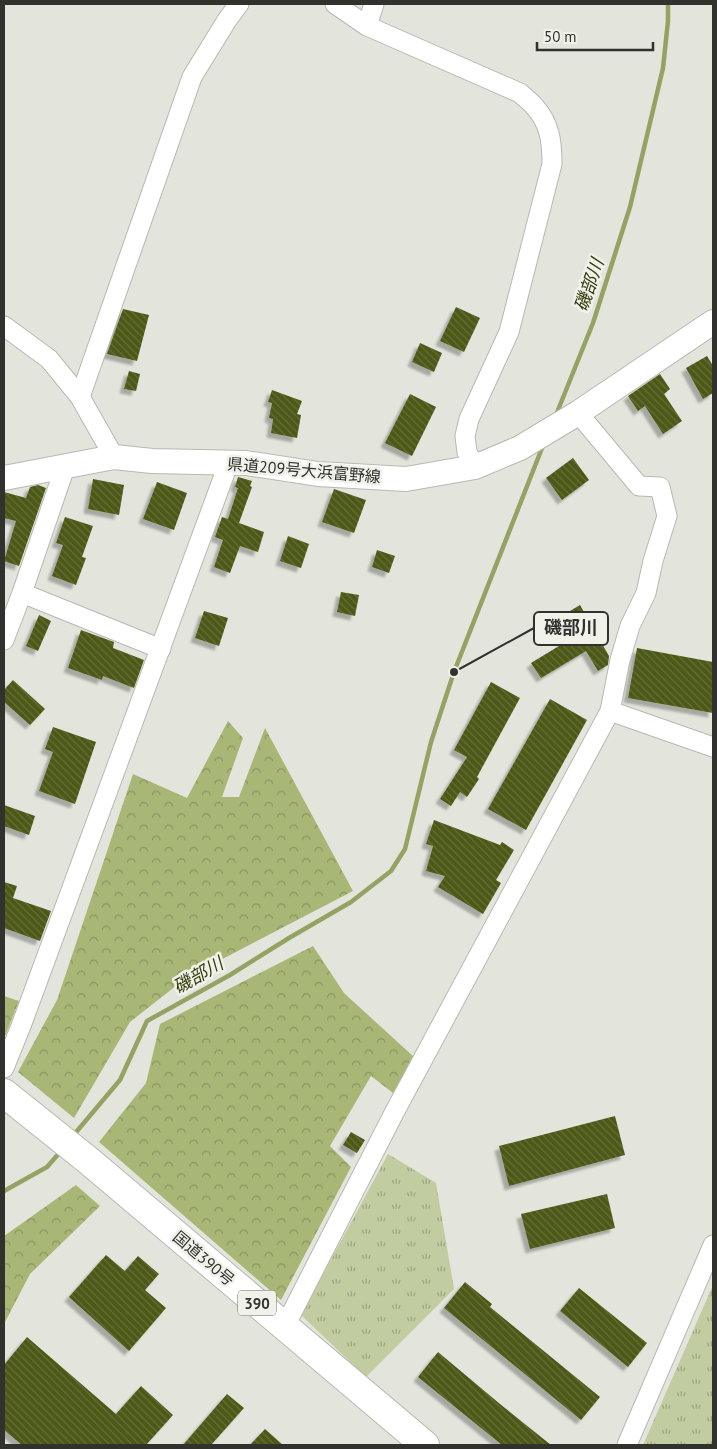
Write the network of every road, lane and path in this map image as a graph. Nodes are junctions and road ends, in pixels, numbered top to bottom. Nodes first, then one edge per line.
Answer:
1 (239, 4) edge
2 (335, 4) edge
3 (374, 4) edge
4 (367, 26) junction
5 (712, 325) edge
6 (4, 326) edge
7 (80, 397) junction
8 (578, 413) junction
9 (114, 457) junction
10 (229, 462) junction
11 (65, 467) junction
12 (475, 467) junction
13 (4, 478) edge
14 (22, 593) junction
15 (4, 640) edge
16 (161, 649) junction
17 (610, 711) junction
18 (713, 747) edge
19 (4, 1068) edge
20 (4, 1092) edge
21 (713, 1245) edge
22 (285, 1326) junction
23 (425, 1445) edge
24 (627, 1445) edge

1 - 7 street
2 - 4 street
3 - 4 street
4 - 12 street
5 - 8 main road, 県道209号大浜富野線
6 - 7 street
7 - 9 street
8 - 12 main road, 県道209号大浜富野線
8 - 17 street
9 - 10 main road, 県道209号大浜富野線
9 - 11 main road, 県道209号大浜富野線
10 - 12 main road, 県道209号大浜富野線
10 - 16 street
11 - 13 main road, 県道209号大浜富野線
11 - 14 street
14 - 15 street
14 - 16 street
16 - 19 street
17 - 18 street
17 - 22 street
20 - 22 highway, 国道390号 / 390
21 - 24 street
22 - 23 highway, 国道390号 / 390

